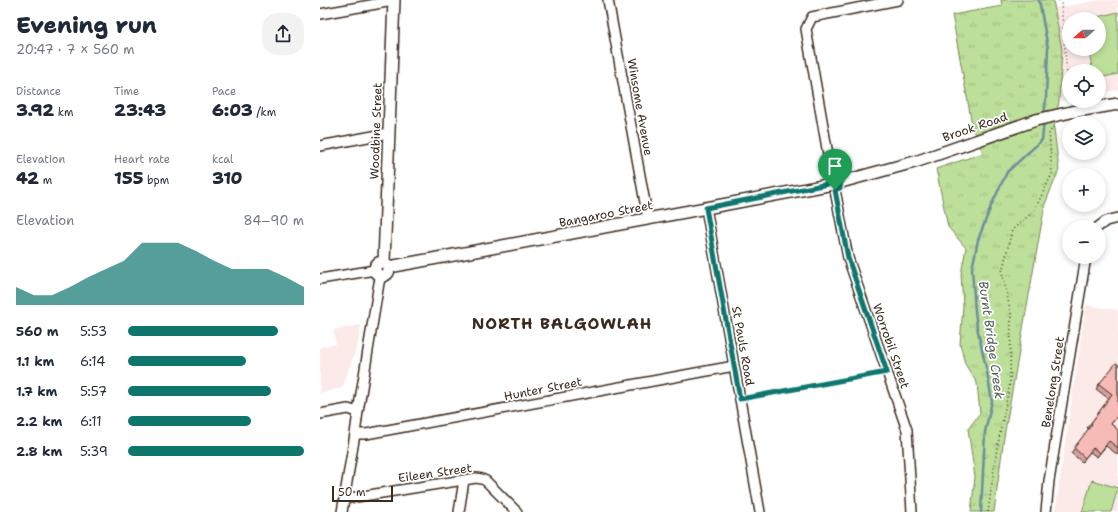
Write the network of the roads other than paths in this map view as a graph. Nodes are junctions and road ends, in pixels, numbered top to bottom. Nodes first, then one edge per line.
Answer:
1 (394, 0) edge
2 (608, 0) edge
3 (898, 0) edge
4 (320, 14) edge
5 (1118, 104) edge
6 (389, 133) junction
7 (320, 146) edge
8 (834, 183) junction
9 (706, 208) junction
10 (1118, 218) edge
11 (648, 219) junction
12 (1106, 221) edge
13 (1085, 264) edge
14 (387, 265) junction
15 (378, 273) junction
16 (320, 279) edge
17 (734, 366) junction
18 (358, 412) junction
19 (320, 414) edge
20 (355, 434) junction
21 (464, 480) junction
22 (344, 499) junction
23 (342, 512) edge
24 (459, 512) edge
25 (517, 512) edge
26 (760, 512) edge
27 (912, 512) edge
28 (1046, 512) edge

1 - 4 street
1 - 6 street, Woodbine Street
2 - 11 street, Winsome Avenue
3 - 8 street, Worrobil Street
5 - 8 street, Brook Road
6 - 7 street
6 - 14 street, Woodbine Street
8 - 9 street, Bangaroo Street
8 - 27 street, Worrobil Street
9 - 11 street, Bangaroo Street
9 - 17 street, St Pauls Road
10 - 12 street
11 - 14 street, Bangaroo Street
13 - 28 street, Benelong Street
14 - 15 street
15 - 16 street
15 - 18 street
17 - 20 street, Hunter Street
17 - 26 street, St Pauls Road
18 - 19 street
18 - 20 street
20 - 22 street
21 - 22 street, Eileen Street
21 - 24 street
21 - 25 street, Eileen Street
22 - 23 street

